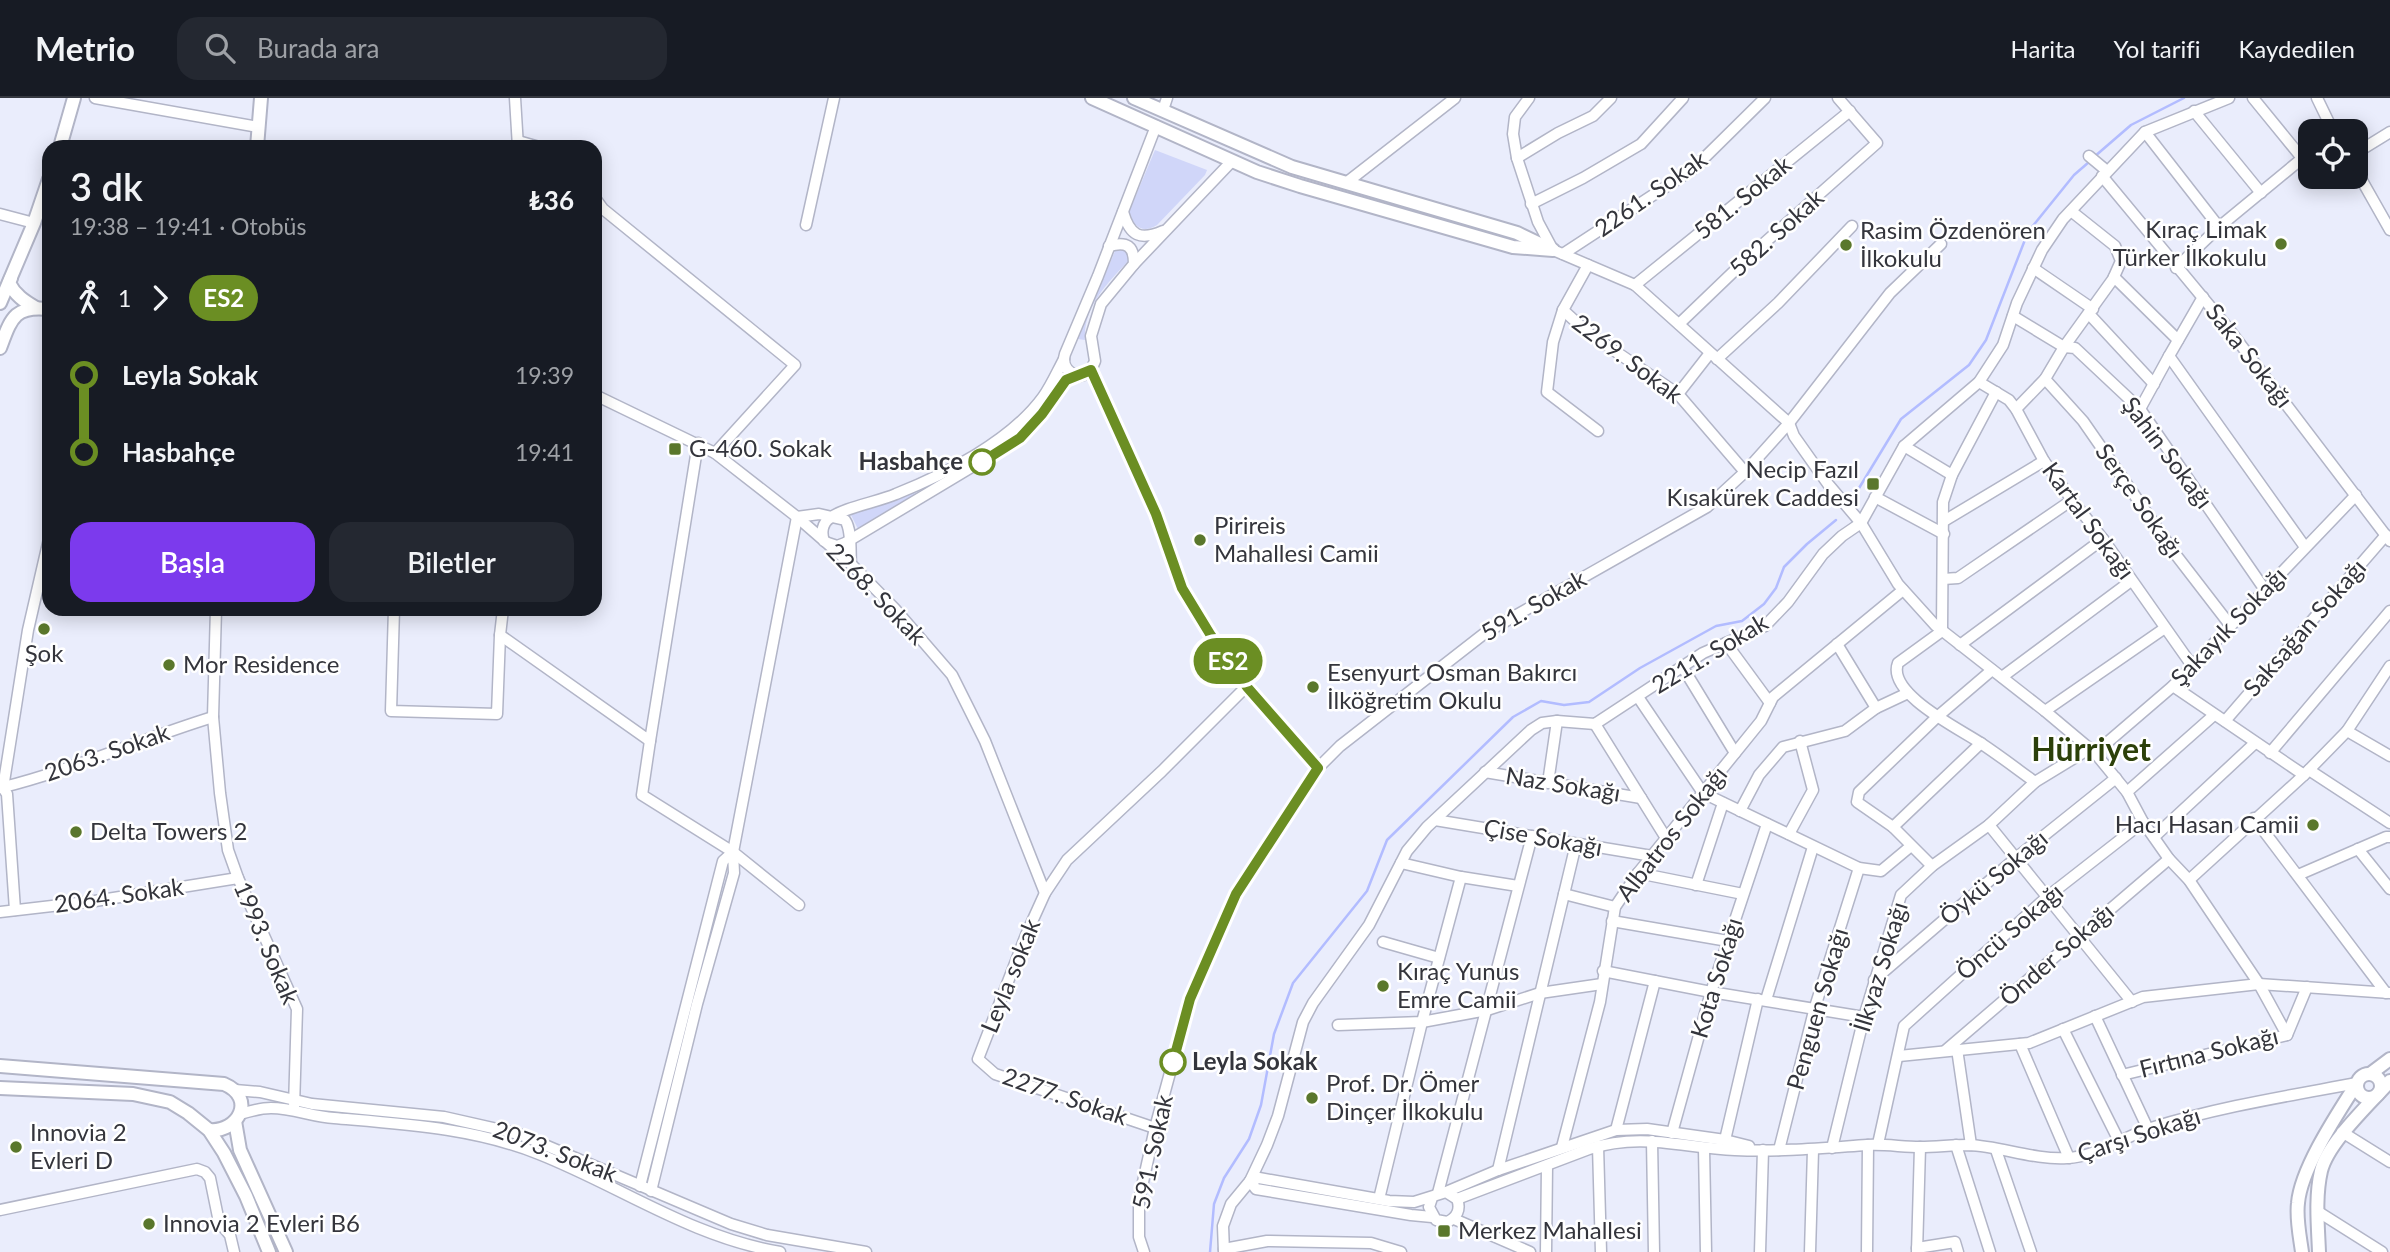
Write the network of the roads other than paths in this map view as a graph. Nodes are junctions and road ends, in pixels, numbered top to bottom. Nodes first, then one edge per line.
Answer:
1 (74, 98) edge
2 (95, 98) edge
3 (261, 98) edge
4 (515, 98) edge
5 (834, 98) edge
6 (1092, 98) edge
7 (1134, 98) edge
8 (1455, 98) edge
9 (1528, 98) edge
10 (1611, 98) edge
11 (1683, 98) edge
12 (1765, 98) edge
13 (1838, 98) edge
14 (2229, 98) edge
15 (2253, 98) edge
16 (2317, 98) edge
17 (1165, 104) edge
18 (1850, 111) junction
19 (2194, 111) junction
20 (2327, 119) edge
21 (1156, 126) junction
22 (258, 127) junction
23 (2144, 132) junction
24 (2390, 132) edge
25 (63, 140) edge
26 (257, 140) edge
27 (518, 140) edge
28 (2298, 146) edge
29 (2368, 146) edge
30 (2089, 156) dead end
31 (1517, 158) junction
32 (1232, 161) junction
33 (2298, 162) edge
34 (2103, 170) junction
35 (1346, 183) junction
36 (2367, 189) edge
37 (2261, 193) junction
38 (42, 200) edge
39 (1531, 204) junction
40 (602, 208) edge
41 (1123, 211) junction
42 (2071, 211) junction
43 (0, 215) edge
44 (34, 223) junction
45 (806, 225) dead end
46 (1852, 226) dead end
47 (2219, 227) junction
48 (1168, 228) junction
49 (2390, 230) edge
50 (1941, 244) dead end
51 (1110, 246) junction
52 (1558, 252) junction
53 (1134, 264) junction
54 (1588, 265) junction
55 (2033, 268) junction
56 (2176, 268) junction
57 (12, 274) junction
58 (2114, 277) junction
59 (1635, 285) junction
60 (2203, 298) junction
61 (0, 303) edge
62 (42, 308) edge
63 (1563, 310) junction
64 (2091, 312) junction
65 (2013, 316) junction
66 (1679, 324) junction
67 (2178, 340) junction
68 (2064, 347) junction
69 (0, 348) edge
70 (1064, 356) junction
71 (1095, 356) junction
72 (1713, 356) junction
73 (2169, 356) junction
74 (1091, 370) junction
75 (1076, 375) junction
76 (2045, 380) junction
77 (1979, 382) junction
78 (2154, 384) junction
79 (1996, 392) junction
80 (1678, 394) junction
81 (602, 398) edge
82 (2016, 408) junction
83 (2140, 409) junction
84 (1789, 423) junction
85 (1598, 431) dead end
86 (698, 443) junction
87 (1904, 446) junction
88 (715, 453) junction
89 (2044, 461) junction
90 (1745, 472) junction
91 (1952, 475) junction
92 (2356, 495) junction
93 (1875, 497) junction
94 (2071, 500) junction
95 (833, 516) junction
96 (797, 517) junction
97 (1944, 521) junction
98 (1861, 523) junction
99 (1944, 534) junction
100 (2388, 538) edge
101 (2103, 539) junction
102 (848, 541) junction
103 (825, 542) junction
104 (2305, 547) junction
105 (851, 564) junction
106 (42, 569) edge
107 (1943, 579) junction
108 (2131, 581) junction
109 (1903, 590) junction
110 (2265, 590) junction
111 (37, 591) junction
112 (42, 591) edge
113 (2390, 611) edge
114 (216, 616) edge
115 (394, 616) edge
116 (502, 616) edge
117 (2230, 625) junction
118 (2165, 628) junction
119 (1942, 631) junction
120 (500, 635) junction
121 (1726, 643) junction
122 (1838, 644) junction
123 (1960, 645) junction
124 (1682, 666) junction
125 (2193, 667) junction
126 (1993, 670) junction
127 (2388, 673) edge
128 (2002, 677) junction
129 (2173, 686) junction
130 (1247, 687) junction
131 (1908, 692) junction
132 (1638, 697) junction
133 (1770, 703) junction
134 (1876, 708) junction
135 (2045, 711) junction
136 (2214, 715) junction
137 (213, 717) junction
138 (1937, 717) junction
139 (1557, 721) junction
140 (2225, 721) junction
141 (1595, 724) junction
142 (2347, 731) junction
143 (650, 741) junction
144 (1800, 741) junction
145 (1981, 743) junction
146 (2255, 743) junction
147 (2092, 751) junction
148 (1735, 753) junction
149 (2270, 753) junction
150 (2390, 756) edge
151 (1318, 768) junction
152 (1485, 772) junction
153 (2306, 773) junction
154 (2116, 778) junction
155 (2035, 782) junction
156 (1548, 783) junction
157 (1, 788) edge
158 (2127, 792) junction
159 (1703, 793) junction
160 (1641, 798) junction
161 (1723, 803) junction
162 (1740, 811) junction
163 (2254, 818) junction
164 (1435, 820) junction
165 (2143, 821) junction
166 (2390, 823) edge
167 (1766, 824) junction
168 (1989, 825) junction
169 (1893, 827) junction
170 (1789, 834) junction
171 (1532, 836) junction
172 (2154, 837) junction
173 (2390, 837) edge
174 (1666, 838) junction
175 (1576, 844) junction
176 (1911, 846) junction
177 (1813, 847) junction
178 (2358, 849) junction
179 (733, 852) junction
180 (1651, 856) junction
181 (2016, 859) junction
182 (2169, 859) junction
183 (1401, 863) junction
184 (1932, 866) junction
185 (1859, 868) junction
186 (1638, 873) junction
187 (2298, 875) junction
188 (1461, 877) junction
189 (238, 878) junction
190 (2189, 880) junction
191 (1696, 885) junction
192 (1518, 886) junction
193 (2390, 889) edge
194 (1045, 893) junction
195 (1564, 894) junction
196 (1743, 894) junction
197 (2047, 897) junction
198 (799, 905) dead end
199 (1615, 907) junction
200 (15, 910) junction
201 (0, 912) edge
202 (1612, 921) junction
203 (2079, 936) junction
204 (1728, 941) junction
205 (1383, 942) dead end
206 (1439, 958) junction
207 (1603, 971) junction
208 (1874, 980) junction
209 (1655, 981) junction
210 (1602, 984) junction
211 (2259, 984) junction
212 (2308, 987) junction
213 (1711, 992) junction
214 (1540, 993) junction
215 (2388, 993) edge
216 (1762, 999) junction
217 (2132, 1002) junction
218 (1815, 1007) junction
219 (1486, 1010) junction
220 (2095, 1016) junction
221 (1864, 1017) junction
222 (1422, 1023) junction
223 (1338, 1025) dead end
224 (2063, 1029) junction
225 (2287, 1035) junction
226 (2020, 1044) junction
227 (1957, 1049) junction
228 (1945, 1051) junction
229 (1899, 1056) junction
230 (978, 1059) joint
231 (2390, 1059) edge
232 (0, 1066) edge
233 (2370, 1074) junction
234 (2122, 1075) junction
235 (2390, 1081) edge
236 (2357, 1083) junction
237 (0, 1088) edge
238 (235, 1090) junction
239 (2379, 1094) junction
240 (294, 1106) junction
241 (238, 1117) junction
242 (1155, 1128) junction
243 (2148, 1129) junction
244 (208, 1130) junction
245 (1616, 1130) junction
246 (2342, 1132) junction
247 (1672, 1133) junction
248 (1652, 1140) junction
249 (1725, 1140) junction
250 (2119, 1141) junction
251 (1873, 1145) junction
252 (1956, 1145) junction
253 (1598, 1146) junction
254 (1971, 1146) junction
255 (1562, 1147) junction
256 (1920, 1147) junction
257 (1832, 1148) junction
258 (1704, 1149) junction
259 (1763, 1150) junction
260 (1779, 1150) junction
261 (1813, 1150) junction
262 (1996, 1150) junction
263 (2069, 1158) junction
264 (2390, 1162) edge
265 (1547, 1166) junction
266 (1498, 1170) junction
267 (1250, 1181) junction
268 (640, 1186) junction
269 (651, 1191) junction
270 (1438, 1194) junction
271 (1379, 1199) junction
272 (1457, 1199) junction
273 (0, 1210) edge
274 (2317, 1211) junction
275 (1432, 1217) junction
276 (1454, 1219) junction
277 (1139, 1237) junction
278 (1224, 1250) edge
279 (1917, 1250) edge
280 (234, 1252) edge
281 (269, 1252) edge
282 (286, 1252) edge
283 (780, 1252) edge
284 (866, 1252) edge
285 (1133, 1252) edge
286 (1144, 1252) edge
287 (1401, 1252) edge
288 (1530, 1252) edge
289 (1546, 1252) edge
290 (1601, 1252) edge
291 (1654, 1252) edge
292 (1706, 1252) edge
293 (1760, 1252) edge
294 (1810, 1252) edge
295 (1867, 1252) edge
296 (1958, 1252) edge
297 (1990, 1252) edge
298 (2031, 1252) edge
299 (2302, 1252) edge
300 (2319, 1252) edge
301 (2382, 1252) edge

1 - 25 main road
2 - 22 street
3 - 22 main road
4 - 27 street
5 - 45 street
6 - 21 main road
7 - 17 main road
8 - 35 street
9 - 31 street
10 - 31 street
11 - 39 street
12 - 52 street, 2261. Sokak
13 - 18 street
14 - 19 street, 2211. Sokak
15 - 28 street
16 - 20 street
17 - 21 main road
17 - 35 main road
18 - 59 street, 581. Sokak
18 - 66 street, 582. Sokak
19 - 23 street, 2211. Sokak
19 - 37 street
21 - 32 main road
21 - 41 street
22 - 26 main road
23 - 34 street, 2211. Sokak
23 - 47 street
24 - 29 street
30 - 34 street, Saka Sokağı
31 - 39 street
32 - 48 street
32 - 52 main road
33 - 37 street
34 - 42 street, 2211. Sokak
34 - 56 street, Saka Sokağı
35 - 52 main road
36 - 49 street
37 - 47 street
38 - 44 main road
39 - 52 street
40 - 88 street
41 - 48 street
41 - 51 street
42 - 55 street, 2211. Sokak
42 - 58 street
43 - 44 street
44 - 57 main road
46 - 72 street
47 - 56 street
48 - 53 street
50 - 84 street, 591. Sokak
51 - 53 street
51 - 70 street
52 - 54 street
53 - 71 street
54 - 59 street
54 - 63 street
55 - 64 street
55 - 65 street, 2211. Sokak
56 - 60 street, Saka Sokağı
57 - 61 main road
57 - 62 main road
58 - 64 street
58 - 67 street
59 - 66 street
60 - 67 street
60 - 92 street, Saka Sokağı
62 - 69 main road
63 - 80 street, 2269. Sokak
63 - 85 street
64 - 68 street
64 - 78 street
65 - 68 street, Şahin Sokağı
65 - 77 street, 2211. Sokak
66 - 72 street
67 - 73 street
68 - 76 street
68 - 83 street, Şahin Sokağı
70 - 71 street
70 - 75 street
70 - 95 street
71 - 74 street
72 - 80 street
72 - 84 street
73 - 78 street
73 - 104 street
74 - 75 street
74 - 130 street
75 - 102 street
76 - 82 street
76 - 117 street, Serçe Sokağı
77 - 79 street, Kartal Sokağı
77 - 87 street, 2211. Sokak
78 - 83 street
79 - 82 street, Kartal Sokağı
79 - 91 street
80 - 90 street, 2269. Sokak
81 - 86 street, 2268. Sokak
82 - 89 street, Kartal Sokağı
83 - 110 street, Şahin Sokağı
84 - 90 street, 591. Sokak
84 - 98 street
86 - 88 street, 2268. Sokak
86 - 143 street
87 - 91 street
87 - 93 street, 2211. Sokak
88 - 96 street, 2268. Sokak
89 - 94 street, Kartal Sokağı
89 - 97 street
90 - 151 street, 591. Sokak
91 - 97 street
92 - 100 street, Saka Sokağı
92 - 104 street, Şakayık Sokağı
93 - 98 street, 2211. Sokak
93 - 99 street
94 - 101 street, Kartal Sokağı
94 - 107 street
95 - 96 street
95 - 102 street
95 - 103 street
96 - 103 street, 2268. Sokak
96 - 179 street
97 - 99 street
98 - 109 street
98 - 121 street, 2211. Sokak
99 - 107 street
100 - 140 street, Saksağan Sokağı
101 - 108 street, Kartal Sokağı
101 - 123 street
102 - 103 street
102 - 105 street
103 - 105 street, 2268. Sokak
104 - 110 street, Şakayık Sokağı
105 - 194 street, 2268. Sokak
106 - 111 street
107 - 119 street
108 - 118 street, Kartal Sokağı
108 - 128 street
109 - 119 street
109 - 122 street, Albatros Sokağı
110 - 117 street, Şakayık Sokağı
111 - 112 street
111 - 157 street
113 - 149 street
114 - 137 street, 1993. Sokak
115 - 120 street
116 - 120 street
117 - 125 street, Şakayık Sokağı
118 - 125 street, Kartal Sokağı
118 - 135 street
119 - 123 street
119 - 131 street
120 - 143 street
121 - 124 street, 2211. Sokak
121 - 133 street
122 - 133 street, Albatros Sokağı
122 - 134 street
123 - 126 street
124 - 132 street, 2211. Sokak
124 - 148 street
125 - 129 street, Şakayık Sokağı
126 - 128 street
126 - 138 street
127 - 142 street
128 - 135 street
129 - 136 street
129 - 147 street, Şakayık Sokağı
130 - 151 street
130 - 194 street, Leyla sokak
131 - 134 street
131 - 138 street
132 - 141 street, 2211. Sokak
132 - 159 street
133 - 148 street, Albatros Sokağı
134 - 144 street
135 - 147 street
136 - 140 street
136 - 158 street
137 - 157 street, 2063. Sokak
137 - 189 street, 1993. Sokak
138 - 145 street
138 - 169 street
139 - 141 street
139 - 152 street
139 - 156 street
140 - 146 street
141 - 160 street
142 - 150 street
142 - 153 street
143 - 179 street
144 - 162 street
144 - 170 street
145 - 155 street
145 - 169 street
146 - 149 street
146 - 172 street
147 - 154 street
147 - 155 street, İlkyaz Sokağı
148 - 159 street, Albatros Sokağı
149 - 153 street
151 - 242 street, 591. Sokak
152 - 156 street, Naz Sokağı
152 - 164 street
153 - 163 street
153 - 166 street
154 - 158 street
154 - 181 street, Öykü Sokağı
155 - 168 street, İlkyaz Sokağı
156 - 160 street, Naz Sokağı
157 - 200 street
158 - 165 street
159 - 161 street
159 - 174 street, Albatros Sokağı
160 - 174 street
161 - 162 street
161 - 191 street
162 - 167 street
163 - 187 street
163 - 190 street
164 - 171 street, Çise Sokağı
164 - 183 street
165 - 172 street
165 - 197 street, Öncü Sokağı
167 - 170 street
167 - 196 street, Kota Sokağı
168 - 181 street
168 - 184 street, İlkyaz Sokağı
169 - 176 street
170 - 177 street
171 - 175 street, Çise Sokağı
171 - 192 street
172 - 182 street
173 - 178 street
174 - 180 street, Albatros Sokağı
175 - 180 street, Çise Sokağı
175 - 195 street
176 - 184 street
176 - 185 street
177 - 185 street
177 - 216 street
178 - 187 street
178 - 193 street
179 - 198 street
179 - 268 street
179 - 269 street
180 - 186 street, Albatros Sokağı
181 - 197 street
181 - 208 street, Öykü Sokağı
182 - 190 street
182 - 203 street, Önder Sokağı
183 - 188 street
183 - 267 street
184 - 208 street, İlkyaz Sokağı
185 - 218 street, Penguen Sokağı
186 - 191 street
186 - 199 street, Albatros Sokağı
187 - 215 street
188 - 192 street
188 - 206 street
189 - 200 street, 2064. Sokak
189 - 240 street, 1993. Sokak
190 - 211 street
191 - 196 street
192 - 219 street
194 - 230 street, Leyla sokak
195 - 199 street
195 - 214 street
196 - 204 street, Kota Sokağı
197 - 203 street
197 - 229 street, Öncü Sokağı
199 - 202 street, Albatros Sokağı
200 - 201 street, 2064. Sokak
202 - 204 street
202 - 207 street, Albatros Sokağı
203 - 217 street
203 - 228 street, Önder Sokağı
204 - 213 street, Kota Sokağı
205 - 206 street
206 - 222 street
207 - 209 street
207 - 210 street, Albatros Sokağı
208 - 221 street, İlkyaz Sokağı
209 - 213 street
209 - 245 street
210 - 214 street
210 - 255 street, Albatros Sokağı
211 - 212 street
211 - 217 street
211 - 225 street
212 - 215 street
212 - 225 street, Fırtına Sokağı
213 - 216 street
213 - 247 street, Kota Sokağı
214 - 219 street
214 - 266 street
216 - 218 street
216 - 249 street
217 - 220 street
218 - 221 street
218 - 260 street, Penguen Sokağı
219 - 222 street
219 - 270 street
220 - 224 street
220 - 234 street
221 - 257 street, İlkyaz Sokağı
222 - 223 street
222 - 271 street
224 - 226 street
224 - 250 street
225 - 234 street, Fırtına Sokağı
226 - 227 street
226 - 263 street
227 - 228 street
227 - 254 street
228 - 229 street
229 - 251 street, Öncü Sokağı
230 - 242 street, 2277. Sokak
231 - 233 main road
232 - 238 main road
233 - 236 main road
233 - 239 main road
234 - 243 street
235 - 239 main road
236 - 239 main road
236 - 243 street, Çarşı Sokağı
236 - 299 main road
237 - 244 main road
238 - 240 street, 2073. Sokak
238 - 241 main road
239 - 246 main road
240 - 241 street, 2073. Sokak
240 - 268 street, 2073. Sokak
240 - 283 street, 2073. Sokak
241 - 244 main road
241 - 282 main road
242 - 277 street, 591. Sokak
243 - 250 street, Çarşı Sokağı
244 - 281 main road
245 - 247 street
245 - 255 street
246 - 264 street
246 - 274 main road
247 - 249 street
248 - 253 street
248 - 258 street
248 - 291 street
249 - 259 street
250 - 263 street, Çarşı Sokağı
251 - 256 street, Çarşı Sokağı
251 - 257 street, Çarşı Sokağı
251 - 295 street, Öncü Sokağı
252 - 254 street, Çarşı Sokağı
252 - 256 street, Çarşı Sokağı
252 - 297 street
253 - 265 street
253 - 290 street
254 - 262 street, Çarşı Sokağı
255 - 266 street
256 - 279 street
257 - 261 street, Çarşı Sokağı
258 - 259 street
258 - 292 street
259 - 260 street, Çarşı Sokağı
259 - 293 street
260 - 261 street, Çarşı Sokağı
261 - 294 street
262 - 263 street, Çarşı Sokağı
262 - 298 street
265 - 272 street
265 - 289 street
266 - 270 street
267 - 271 street
267 - 275 street
267 - 278 street
268 - 269 street, 2073. Sokak
269 - 284 street, 2073. Sokak
270 - 271 street
270 - 272 street
270 - 275 street
272 - 276 street
273 - 280 street
274 - 300 main road
274 - 301 street
275 - 276 street
276 - 288 street
277 - 285 street
277 - 286 street
278 - 287 street
279 - 296 street

